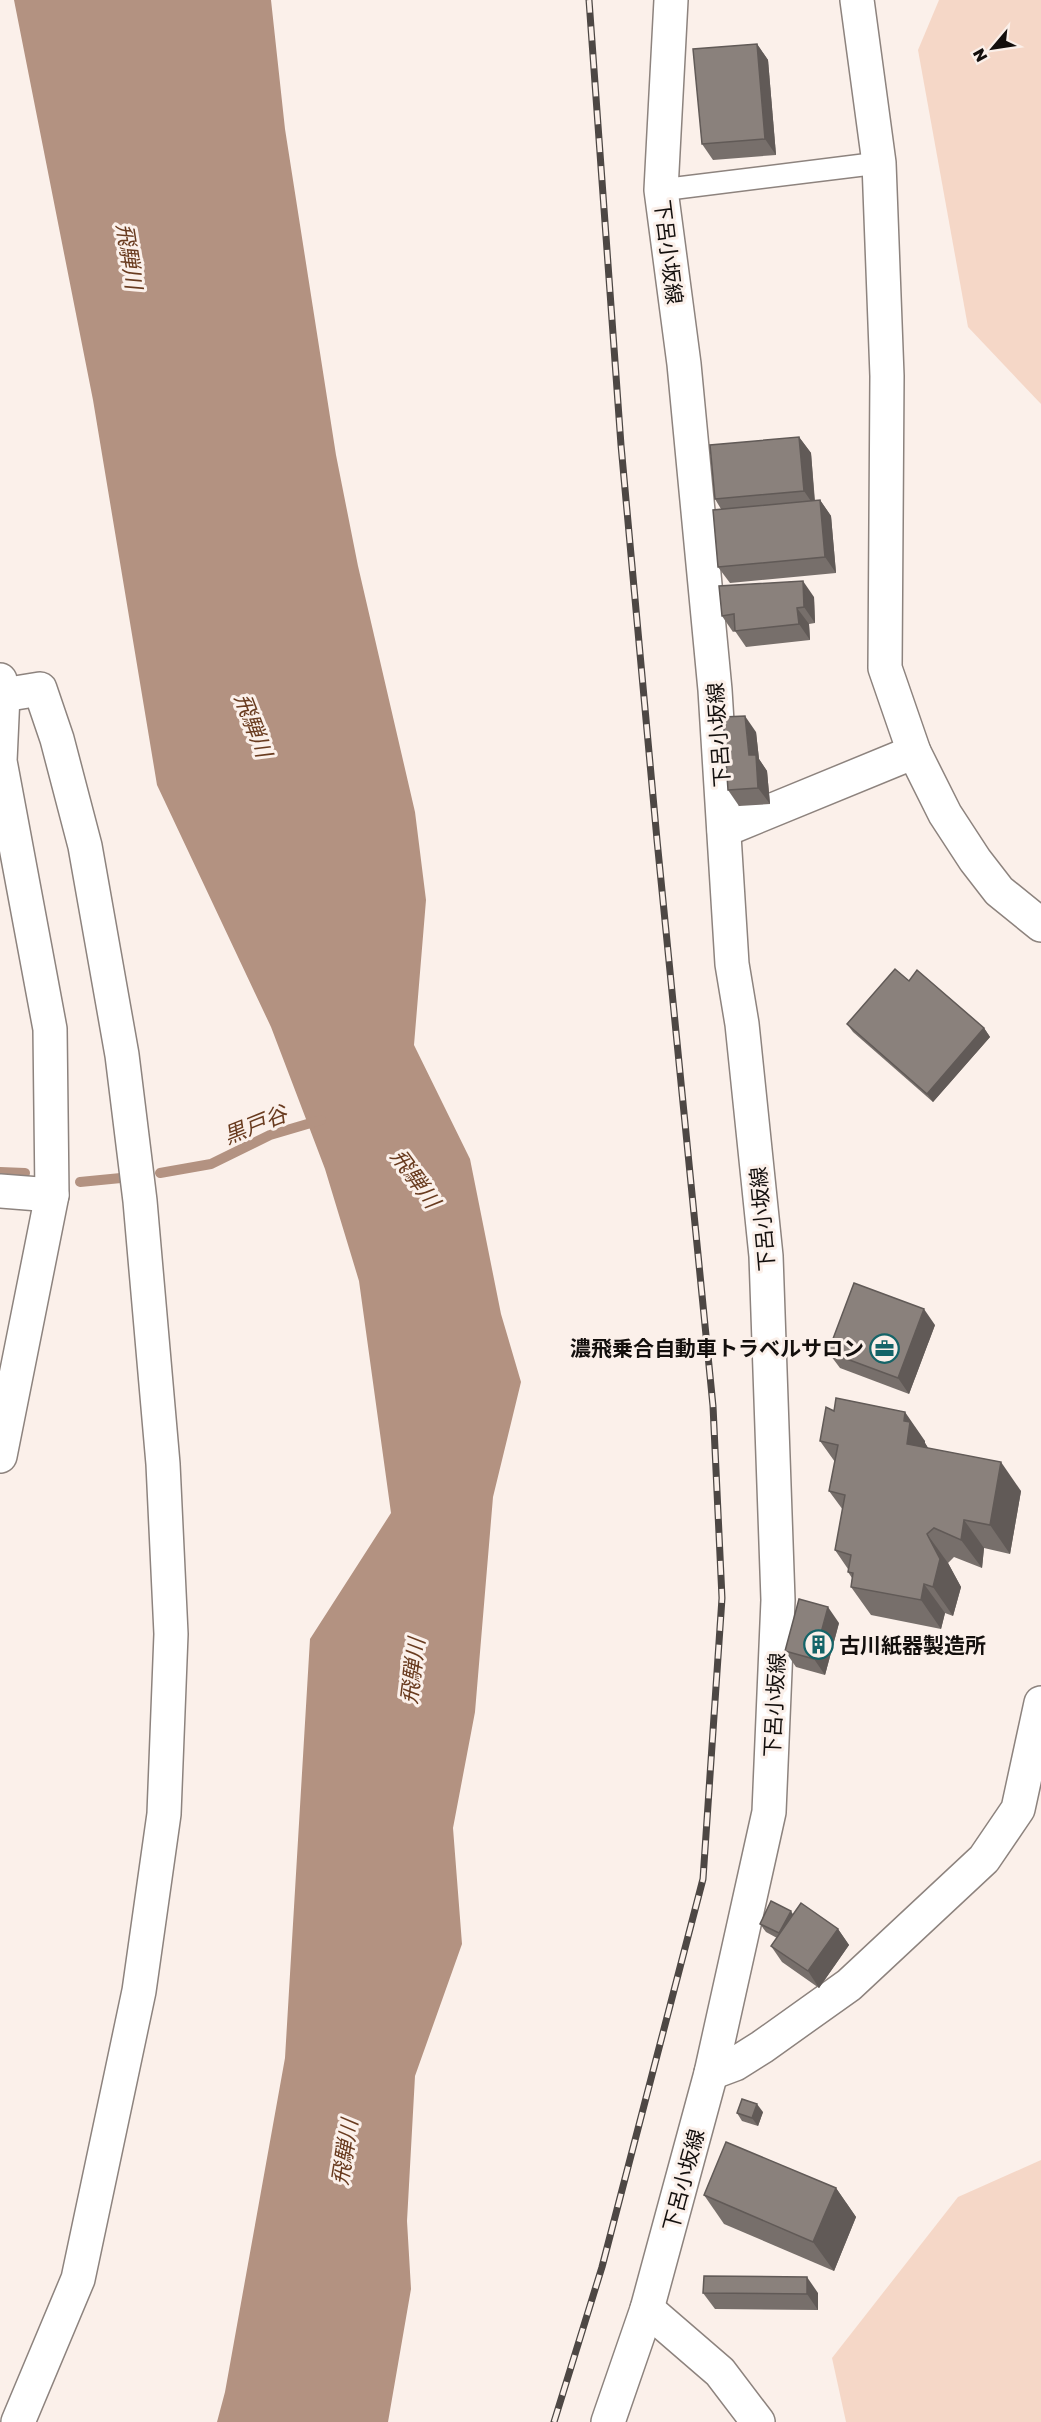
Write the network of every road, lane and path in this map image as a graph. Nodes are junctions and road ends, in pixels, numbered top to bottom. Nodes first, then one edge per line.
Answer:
1 (671, 0) edge
2 (857, 0) edge
3 (879, 163) junction
4 (662, 190) junction
5 (1, 688) edge
6 (914, 752) junction
7 (724, 830) junction
8 (11, 880) edge
9 (1041, 925) edge
10 (0, 1191) edge
11 (52, 1195) junction
12 (0, 1456) edge
13 (1041, 1703) edge
14 (711, 2073) junction
15 (647, 2309) junction
16 (18, 2422) edge
17 (608, 2422) edge
18 (758, 2422) edge

1 - 4 street, 下呂小坂線
2 - 3 street
3 - 4 lane
3 - 6 street
4 - 7 street, 下呂小坂線
5 - 8 street
5 - 16 street
6 - 7 street
6 - 9 street
7 - 14 street, 下呂小坂線
8 - 11 street
10 - 11 street
11 - 12 street
13 - 14 street
14 - 15 street, 下呂小坂線
15 - 17 street, 下呂小坂線
15 - 18 street

